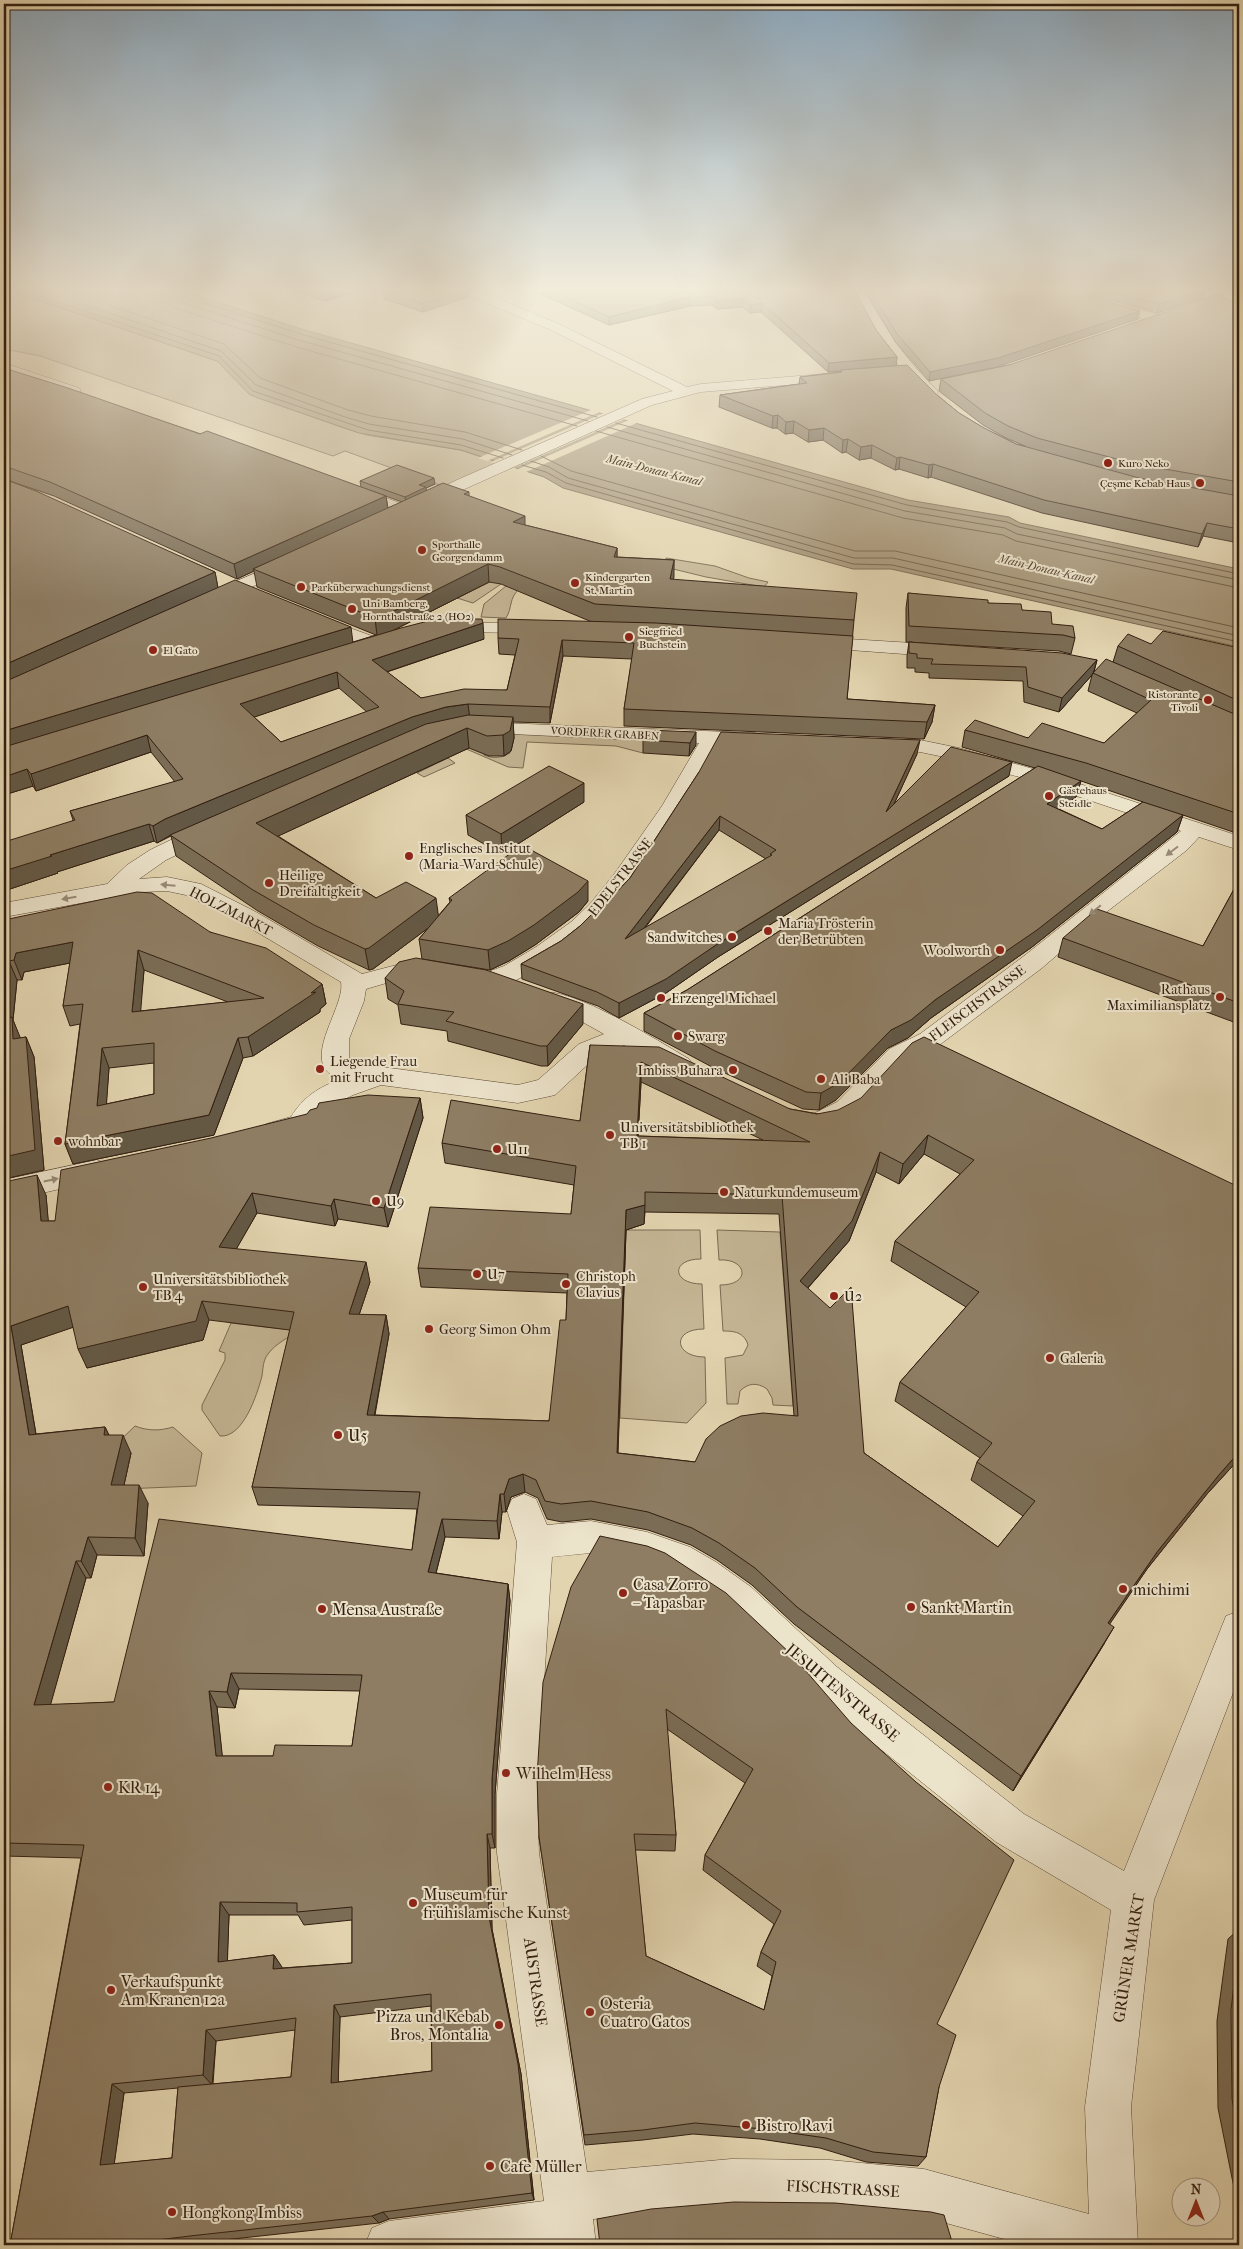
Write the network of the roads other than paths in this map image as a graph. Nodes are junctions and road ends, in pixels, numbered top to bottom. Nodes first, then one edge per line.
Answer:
1 (79, 393) edge
2 (677, 393) edge
3 (932, 393) edge
4 (88, 396) edge
5 (942, 402) edge
6 (335, 484) edge
7 (407, 511) junction
8 (389, 519) edge
9 (308, 555) edge
10 (218, 578) edge
11 (236, 587) junction
12 (262, 598) edge
13 (193, 607) edge
14 (301, 614) edge
15 (553, 628) edge
16 (433, 629) edge
17 (396, 638) edge
18 (797, 642) edge
19 (376, 644) junction
20 (348, 652) edge
21 (966, 653) edge
22 (455, 730) edge
23 (712, 737) junction
24 (774, 740) edge
25 (858, 744) edge
26 (1030, 774) junction
27 (1006, 789) edge
28 (224, 824) edge
29 (1195, 829) junction
30 (1239, 843) edge
31 (114, 889) junction
32 (4, 910) edge
33 (446, 973) edge
34 (354, 984) junction
35 (646, 1018) dead end
36 (623, 1033) junction
37 (700, 1074) edge
38 (380, 1076) junction
39 (798, 1120) edge
40 (254, 1137) edge
41 (124, 1165) edge
42 (4, 1192) edge
43 (529, 1526) joint
44 (1239, 1629) edge
45 (1134, 1900) junction
46 (570, 2222) edge
47 (389, 2245) edge
48 (1113, 2245) edge

1 - 4 street
2 - 7 street
3 - 5 street
6 - 7 street
7 - 8 street
9 - 11 street
10 - 11 street
11 - 12 street
11 - 13 street
14 - 19 street
15 - 16 street
17 - 19 street
18 - 21 street
19 - 20 street
22 - 23 street, VORDERER GRABEN
23 - 24 street, VORDERER GRABEN
23 - 36 street, EDELSTRASSE
25 - 26 street
26 - 27 street
26 - 29 street
28 - 31 street
29 - 30 street
29 -> 39 street, FLEISCHSTRASSE
31 -> 32 street, HOLZMARKT
34 -> 31 street, HOLZMARKT
33 - 34 street
34 - 38 street
35 - 36 street
36 - 37 street
36 - 38 street
38 - 40 street
42 -> 41 street
43 - 45 street, JESUITENSTRASSE
43 - 46 street, AUSTRASSE
44 - 45 street, GRÜNER MARKT
45 - 48 street, GRÜNER MARKT
46 - 47 street, FISCHSTRASSE
46 - 48 street, FISCHSTRASSE

